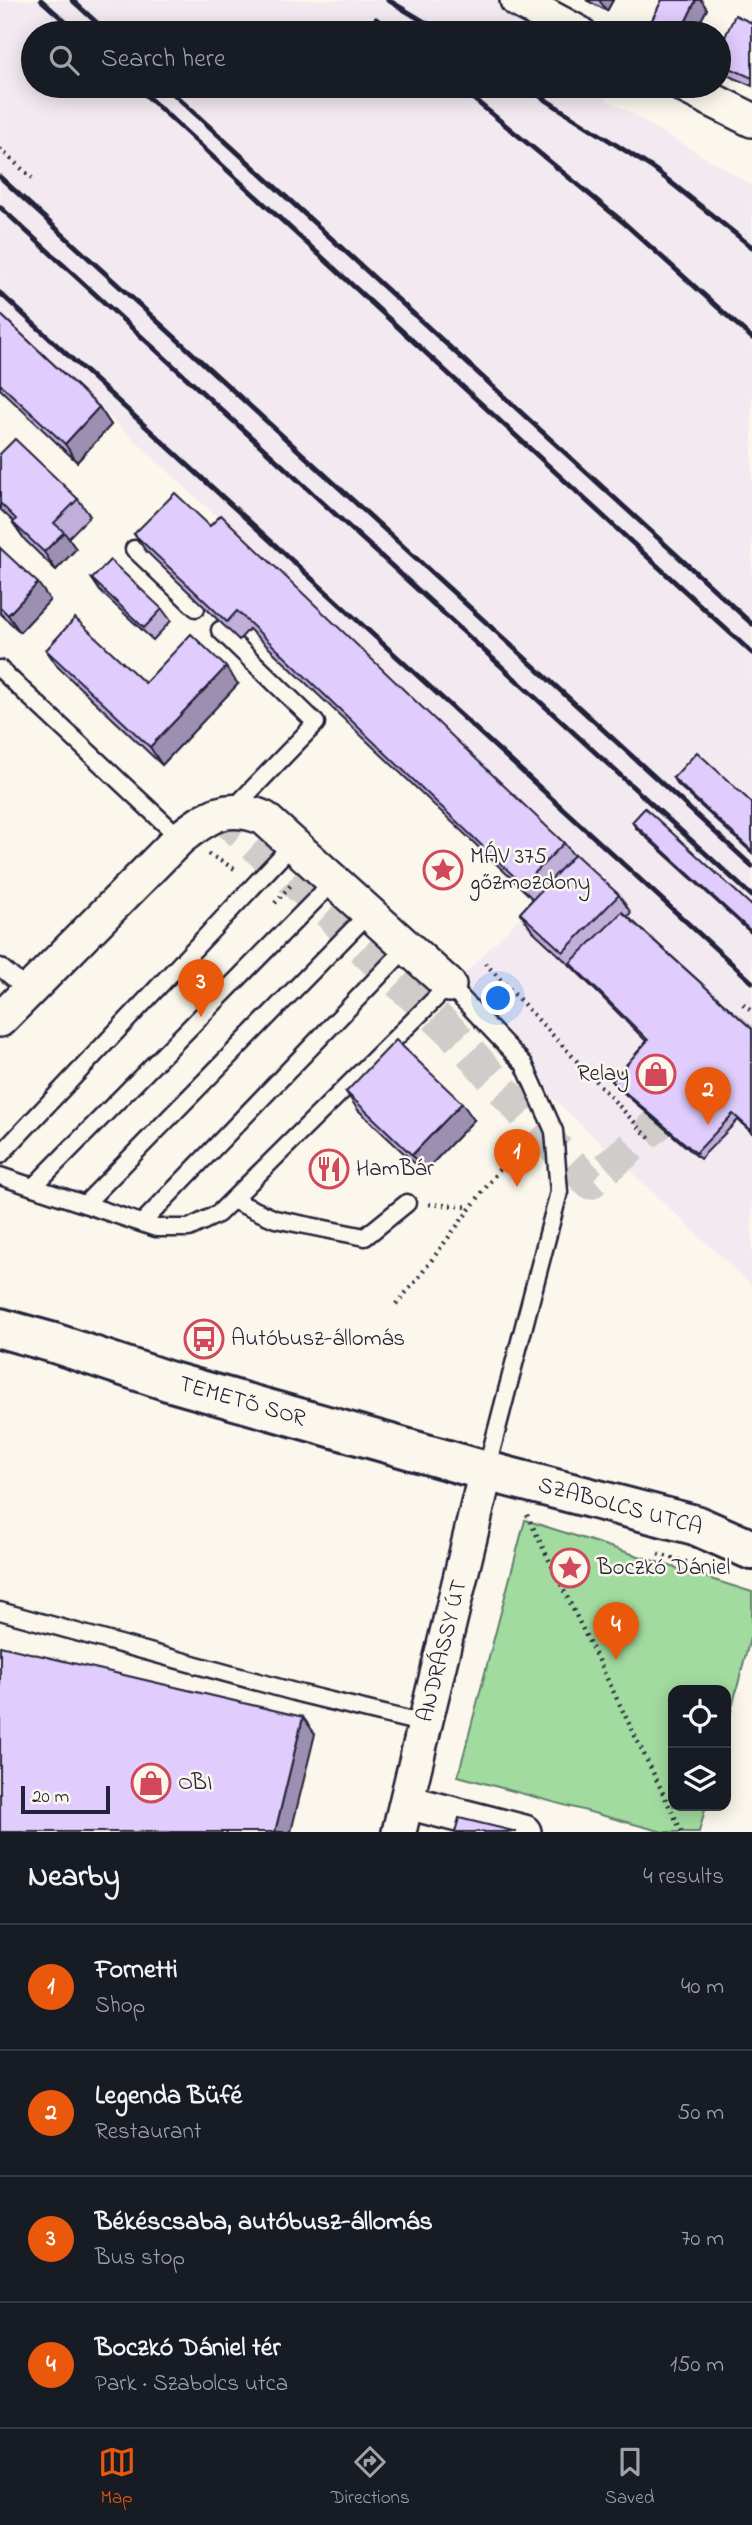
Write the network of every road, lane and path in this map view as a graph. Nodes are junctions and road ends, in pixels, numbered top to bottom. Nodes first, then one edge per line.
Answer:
1 (517, 0) edge
2 (556, 21) edge
3 (708, 98) edge
4 (752, 120) edge
5 (0, 149) edge
6 (32, 178) dead end
7 (134, 549) edge
8 (196, 608) edge
9 (220, 631) edge
10 (0, 669) edge
11 (232, 809) junction
12 (180, 838) junction
13 (293, 844) junction
14 (334, 881) junction
15 (294, 882) dead end
16 (275, 902) dead end
17 (369, 914) junction
18 (407, 947) junction
19 (485, 963) dead end
20 (0, 967) edge
21 (449, 985) junction
22 (29, 991) junction
23 (743, 1004) dead end
24 (752, 1012) edge
25 (0, 1020) edge
26 (651, 1140) dead end
27 (0, 1155) edge
28 (504, 1163) dead end
29 (0, 1176) edge
30 (33, 1187) junction
31 (232, 1200) junction
32 (407, 1203) joint
33 (85, 1204) junction
34 (470, 1208) junction
35 (142, 1223) junction
36 (396, 1304) dead end
37 (0, 1328) edge
38 (486, 1471) junction
39 (527, 1515) dead end
40 (752, 1549) edge
41 (0, 1611) edge
42 (425, 1724) junction
43 (403, 1817) edge
44 (524, 1832) edge
45 (682, 1832) edge

1 - 2 street
3 - 4 street
5 - 6 path
7 - 8 lane
9 - 11 lane
10 - 12 lane
11 - 12 street
11 - 13 street
12 - 22 street
13 - 14 street
13 - 27 lane
14 - 17 street
14 - 30 lane
15 - 16 path
17 - 18 street
17 - 33 lane
18 - 21 street
18 - 35 lane
19 - 26 path
20 - 22 lane
21 - 31 lane
21 - 38 lane
22 - 25 street
23 - 24 path
28 - 34 path
29 - 30 lane
30 - 33 lane
31 - 32 lane
31 - 35 lane
32 - 34 path
33 - 35 lane
34 - 36 path
37 - 38 street, TEMETŐ SOR
38 - 40 street, SZABOLCS UTCA
38 - 42 street, ANDRÁSSY ÚT
39 - 45 path
41 - 42 lane
42 - 43 street, ANDRÁSSY ÚT
43 - 44 street

